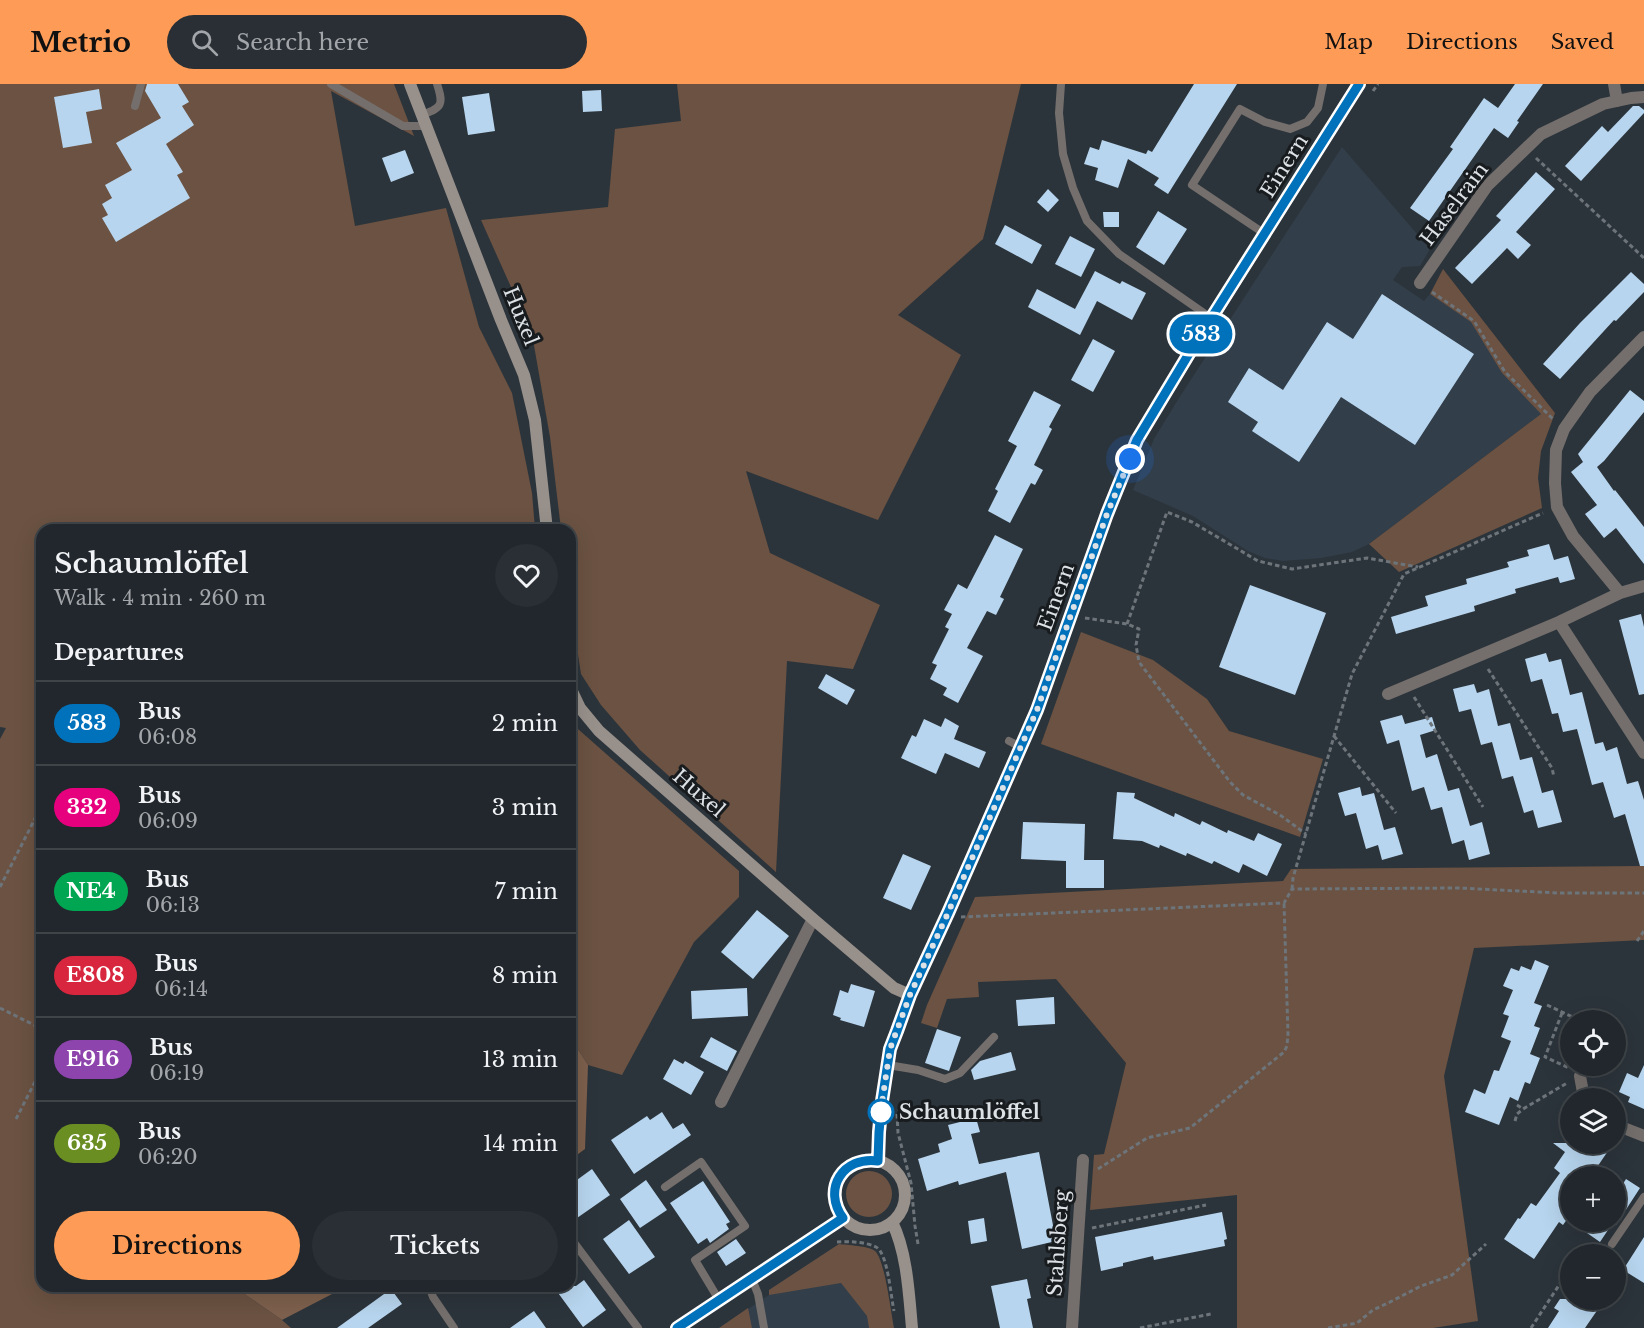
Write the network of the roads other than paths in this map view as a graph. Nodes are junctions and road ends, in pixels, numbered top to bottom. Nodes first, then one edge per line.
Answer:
1 (141, 84) edge
2 (331, 84) edge
3 (410, 84) edge
4 (437, 84) edge
5 (1061, 84) edge
6 (1323, 84) edge
7 (1359, 84) edge
8 (1614, 84) edge
9 (1644, 97) edge
10 (1617, 101) junction
11 (135, 106) dead end
12 (424, 121) junction
13 (1265, 234) junction
14 (1420, 283) road end
15 (1211, 318) junction
16 (1644, 337) edge
17 (546, 524) edge
18 (1644, 586) edge
19 (1620, 592) junction
20 (1559, 622) junction
21 (1389, 694) dead end
22 (576, 700) edge
23 (1009, 741) dead end
24 (1021, 747) junction
25 (1644, 753) edge
26 (813, 919) junction
27 (910, 995) junction
28 (994, 1037) dead end
29 (888, 1065) junction
30 (1580, 1076) road end
31 (1582, 1088) edge
32 (721, 1102) dead end
33 (1626, 1129) edge
34 (1644, 1136) edge
35 (1083, 1160) dead end
36 (878, 1161) junction
37 (665, 1187) dead end
38 (1644, 1197) edge
39 (843, 1218) junction
40 (892, 1222) junction
41 (1612, 1244) dead end
42 (576, 1245) edge
43 (752, 1279) junction
44 (431, 1292) edge
45 (719, 1300) junction
46 (454, 1328) edge
47 (638, 1328) edge
48 (676, 1328) edge
49 (764, 1328) edge
50 (912, 1328) edge
51 (1072, 1328) edge

1 - 11 lane
2 - 12 lane
3 - 12 main road, Huxel
4 - 12 lane
5 - 15 lane
6 - 13 lane
7 - 13 main road, Einern
8 - 10 street
9 - 10 street, Haselrain
10 - 14 street, Haselrain
12 - 17 main road, Huxel
13 - 15 main road, Einern
15 - 24 main road, Einern
16 - 19 street
18 - 19 street
19 - 20 street
20 - 21 street
20 - 25 street
22 - 26 main road, Huxel
23 - 24 lane
24 - 27 main road, Einern
26 - 27 main road, Huxel
26 - 32 street
27 - 29 main road, Einern
28 - 29 lane
29 - 36 main road, Einern
30 - 31 street
33 - 34 street
35 - 51 street, Stahlsberg
36 - 39 main road
36 - 40 main road
37 - 45 lane
38 - 41 lane
39 - 40 main road
39 - 43 main road
40 - 50 main road
42 - 47 lane
43 - 45 main road
43 - 49 lane
44 - 46 lane
45 - 48 main road

